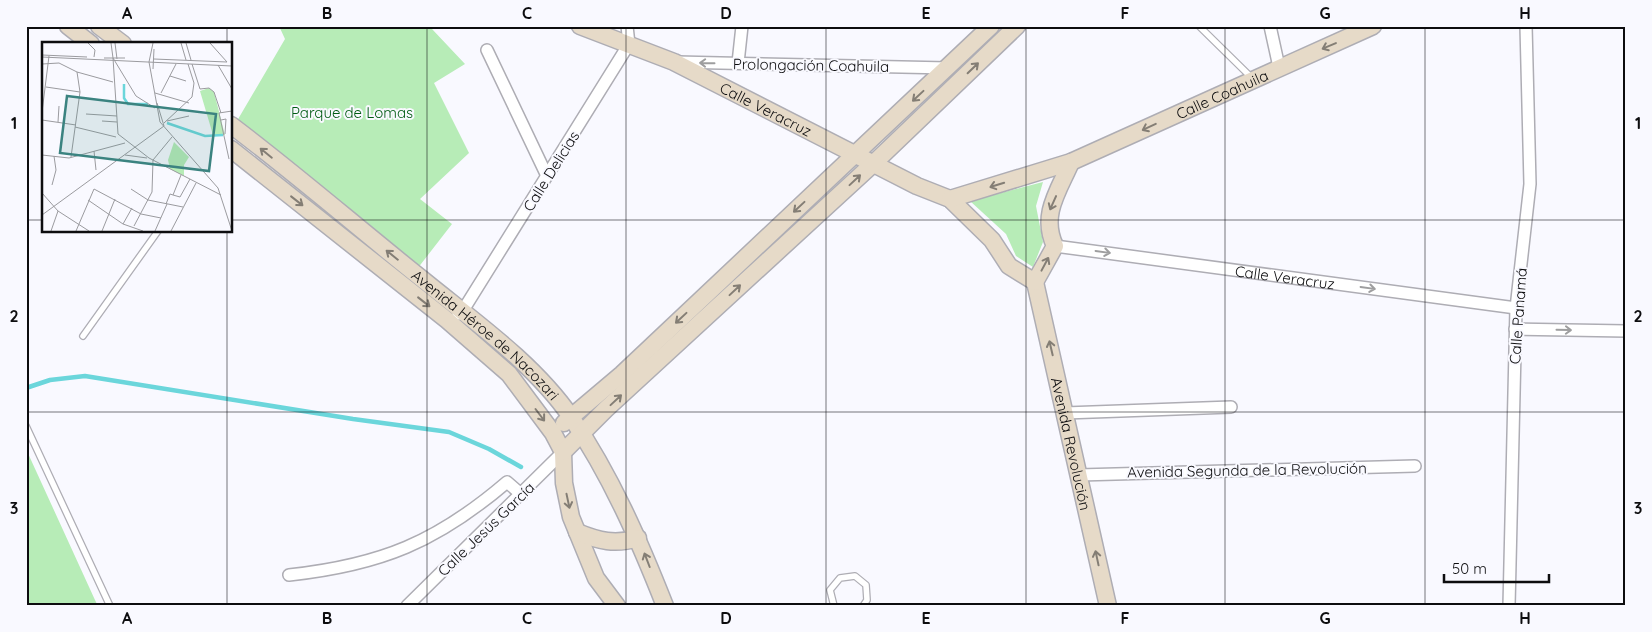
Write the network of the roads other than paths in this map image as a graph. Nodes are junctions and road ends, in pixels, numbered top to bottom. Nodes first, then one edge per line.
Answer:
1 (68, 26) edge
2 (99, 26) edge
3 (580, 26) edge
4 (627, 26) edge
5 (742, 26) edge
6 (991, 26) edge
7 (1017, 26) edge
8 (1199, 26) edge
9 (1270, 26) edge
10 (1373, 26) edge
11 (1526, 26) edge
12 (88, 42) edge
13 (119, 42) edge
14 (629, 44) junction
15 (486, 50) dead end
16 (674, 62) junction
17 (738, 63) junction
18 (1279, 67) junction
19 (948, 68) junction
20 (1253, 79) junction
21 (232, 126) edge
22 (232, 150) edge
23 (856, 154) junction
24 (1071, 162) junction
25 (874, 163) junction
26 (548, 176) junction
27 (950, 199) junction
28 (157, 232) edge
29 (1055, 246) junction
30 (1036, 282) junction
31 (1516, 308) junction
32 (462, 312) junction
33 (447, 320) junction
34 (1515, 329) junction
35 (1626, 331) edge
36 (83, 336) dead end
37 (1231, 407) dead end
38 (1066, 413) junction
39 (571, 417) junction
40 (26, 426) edge
41 (553, 432) junction
42 (581, 434) junction
43 (563, 452) junction
44 (1414, 466) dead end
45 (1079, 475) junction
46 (522, 495) junction
47 (577, 532) junction
48 (638, 538) junction
49 (289, 575) dead end
50 (833, 605) edge
51 (110, 606) edge
52 (407, 606) edge
53 (617, 606) edge
54 (665, 606) edge
55 (863, 606) edge
56 (1108, 606) edge
57 (1509, 606) edge

1 - 12 main road
2 - 13 main road
3 - 14 main road, Calle Veracruz
4 - 14 street
5 - 17 street
6 - 19 main road
25 -> 7 main road
8 - 20 lane
9 - 18 street
10 -> 18 main road, Calle Coahuila
11 - 31 street, Calle Panamá
14 - 16 main road, Calle Veracruz
14 - 26 street, Calle Delicias
15 - 26 street
17 -> 16 street, Prolongación Coahuila
16 - 23 main road, Calle Veracruz
17 - 19 street, Prolongación Coahuila
18 - 20 main road, Calle Coahuila
19 -> 23 main road
20 -> 24 main road, Calle Coahuila
32 -> 21 main road, Avenida Héroe de Nacozari
22 -> 33 main road, Avenida Héroe de Nacozari
23 - 25 main road, Calle Veracruz
23 -> 39 main road
24 -> 27 main road, Calle Coahuila
24 -> 29 main road
25 - 27 main road, Calle Veracruz
42 -> 25 main road
26 - 32 street, Calle Delicias
27 - 30 main road
28 - 36 lane
30 -> 29 main road
29 -> 31 street, Calle Veracruz
38 -> 30 main road, Avenida Revolución
31 - 34 street, Calle Panamá
32 - 33 street
32 - 39 main road, Avenida Héroe de Nacozari
33 -> 41 main road, Avenida Héroe de Nacozari
34 -> 35 street
34 - 57 street, Calle Panamá
37 - 38 street
38 - 45 main road, Avenida Revolución
39 - 41 main road
39 - 42 main road, Avenida Héroe de Nacozari
40 - 51 lane
41 - 43 main road, Avenida Héroe de Nacozari
42 - 43 main road
42 - 48 main road, Avenida Héroe de Nacozari
43 - 46 street, Calle Jesús García
43 -> 47 main road, Avenida Héroe de Nacozari
44 - 45 street, Avenida Segunda de la Revolución
56 -> 45 main road, Avenida Revolución
46 - 49 street
46 - 52 street, Calle Jesús García
47 - 48 main road
47 - 53 main road, Avenida Héroe de Nacozari
54 -> 48 main road, Avenida Héroe de Nacozari
50 - 55 lane

